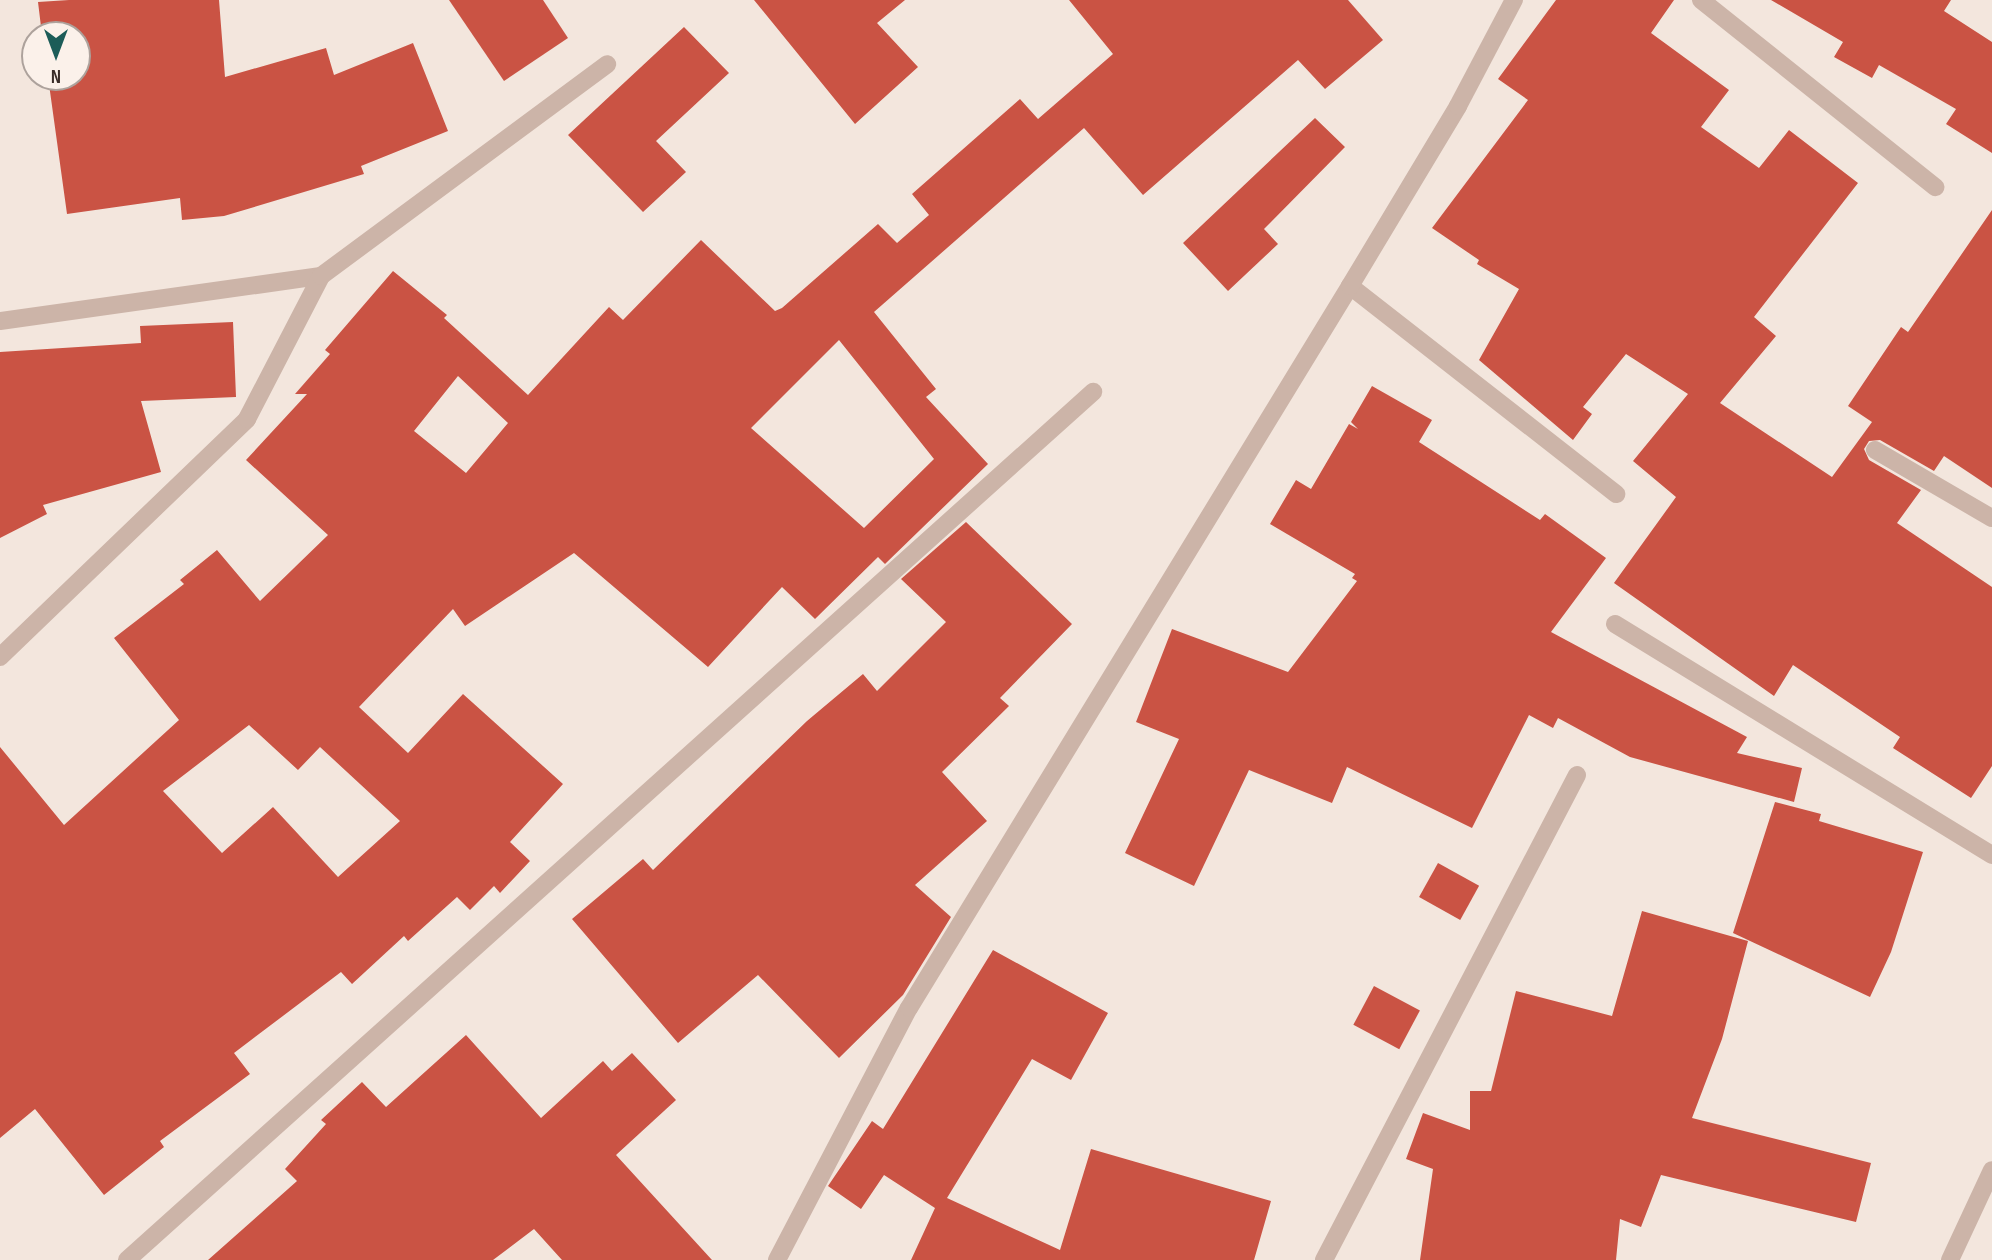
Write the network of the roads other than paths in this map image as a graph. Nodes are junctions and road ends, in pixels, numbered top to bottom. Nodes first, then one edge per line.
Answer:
1 (1514, 0) edge
2 (1701, 0) edge
3 (607, 64) dead end
4 (1935, 187) dead end
5 (321, 276) junction
6 (1350, 286) junction
7 (0, 321) edge
8 (1093, 392) dead end
9 (1875, 450) dead end
10 (1616, 494) dead end
11 (1992, 518) edge
12 (1615, 624) dead end
13 (0, 656) edge
14 (1577, 775) dead end
15 (1992, 855) edge
16 (1992, 1170) edge
17 (1955, 1258) edge
18 (127, 1260) edge
19 (777, 1260) edge
20 (1325, 1260) edge

1 - 6 street
2 - 4 street
3 - 5 street
5 - 7 street
5 - 13 street
6 - 10 street
6 - 19 street
8 - 18 street
9 - 11 street
12 - 15 street
14 - 20 street
16 - 17 street

